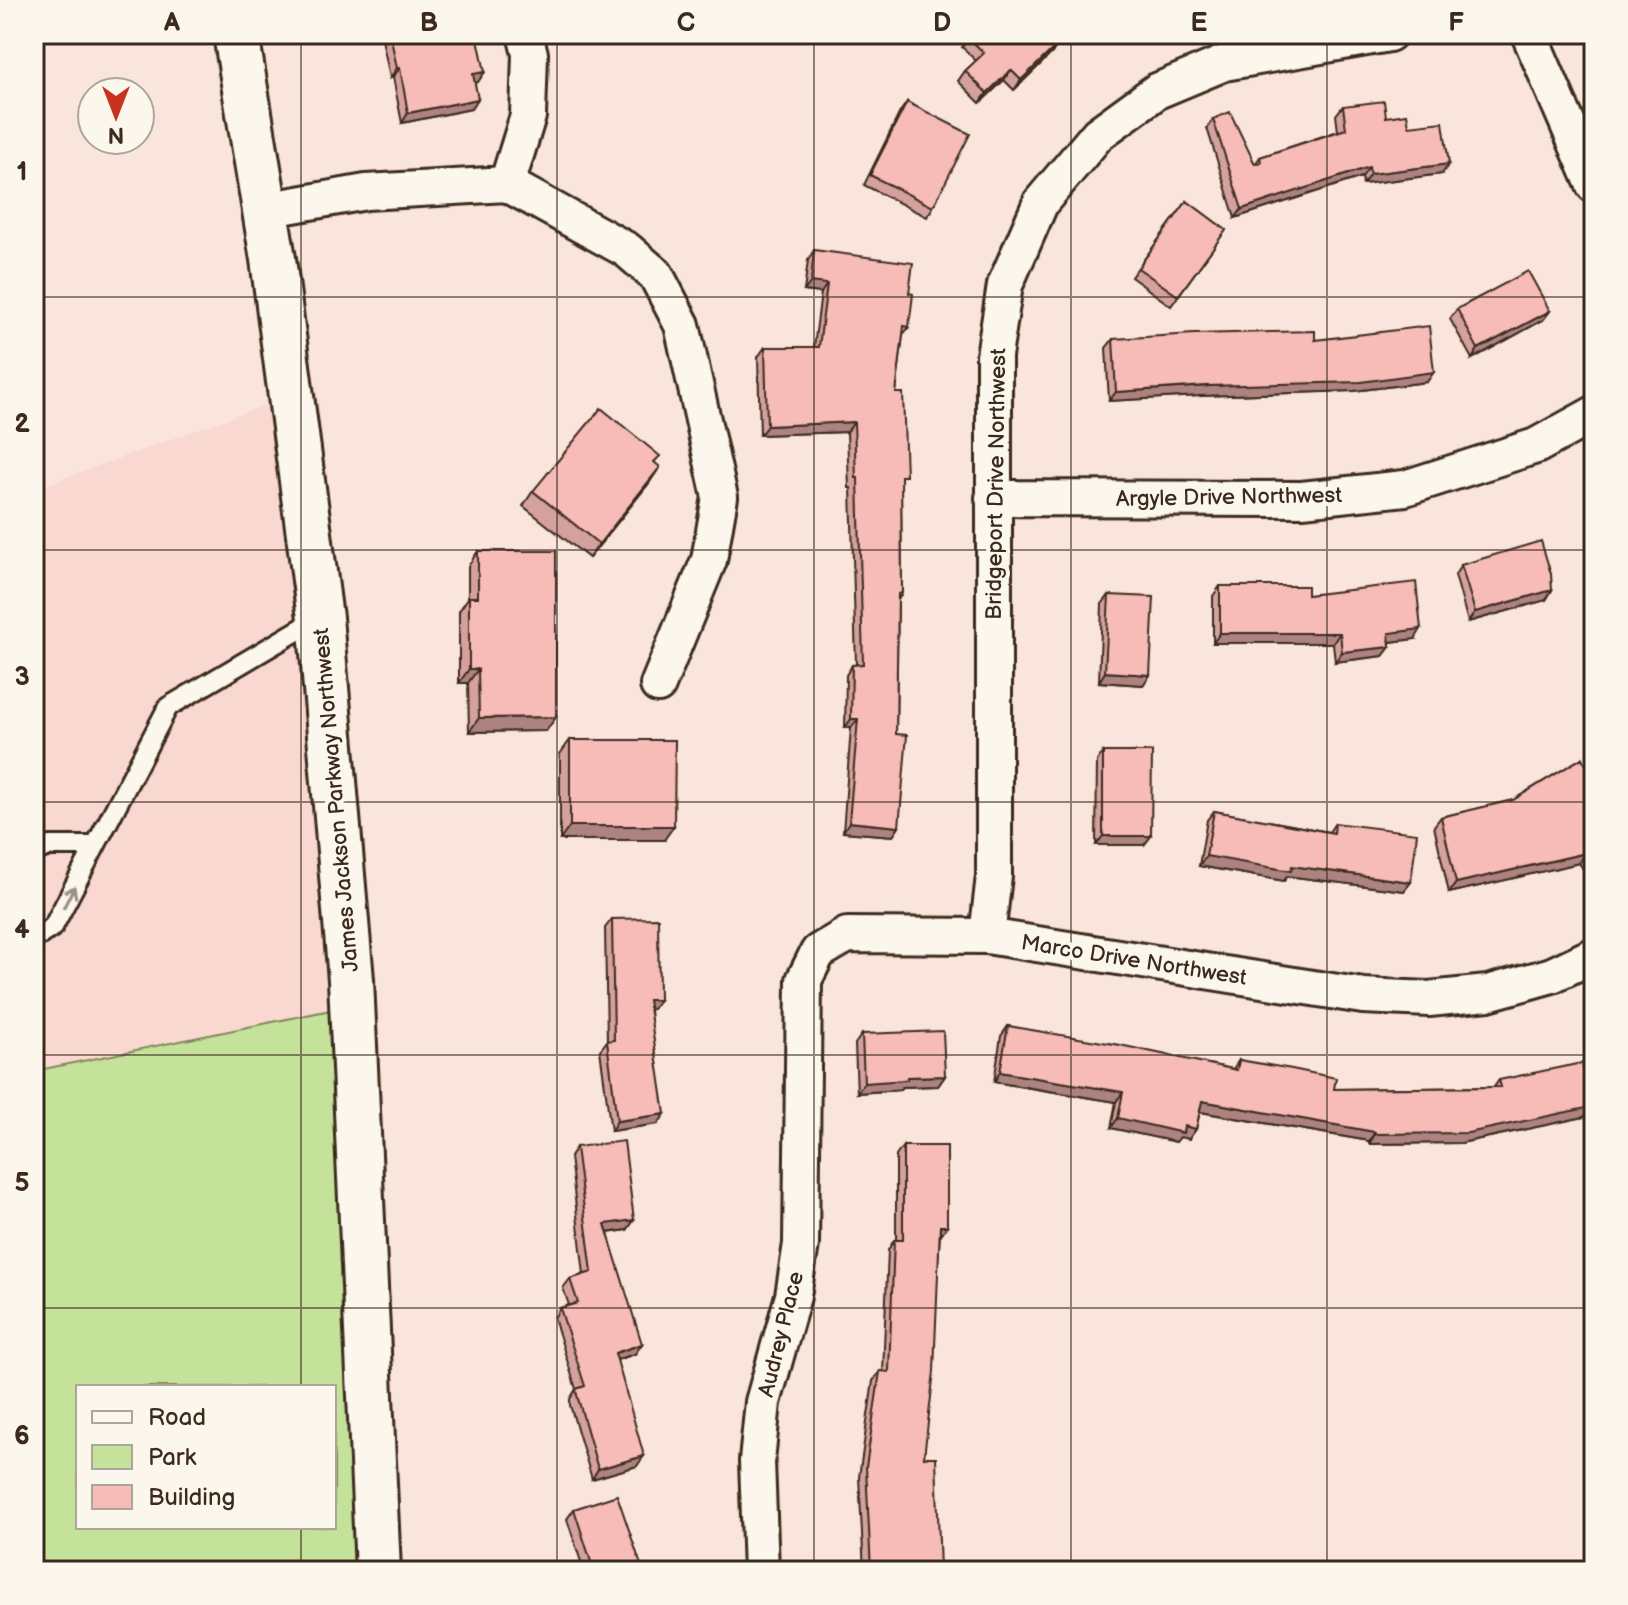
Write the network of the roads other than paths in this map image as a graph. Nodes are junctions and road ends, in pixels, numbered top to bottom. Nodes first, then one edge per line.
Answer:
1 (236, 34) edge
2 (525, 34) edge
3 (1389, 34) edge
4 (1529, 34) edge
5 (507, 184) junction
6 (1594, 185) edge
7 (265, 210) junction
8 (1594, 414) edge
9 (993, 498) junction
10 (320, 618) junction
11 (658, 685) dead end
12 (95, 846) junction
13 (34, 851) edge
14 (987, 936) junction
15 (34, 939) edge
16 (1594, 955) edge
17 (802, 1096) joint
18 (378, 1571) edge
19 (761, 1571) edge

1 - 7 main road, James Jackson Parkway Northwest
2 - 5 street
3 - 9 street, Bridgeport Drive Northwest
4 - 6 street
5 - 7 street
5 - 11 street
7 - 10 main road, James Jackson Parkway Northwest
8 - 9 street, Argyle Drive Northwest
9 - 14 street, Bridgeport Drive Northwest
10 - 12 lane
10 - 18 main road, James Jackson Parkway Northwest
12 - 13 lane
15 -> 12 lane
14 - 16 street, Marco Drive Northwest
14 - 17 street, Marco Drive Northwest
17 - 19 street, Audrey Place

